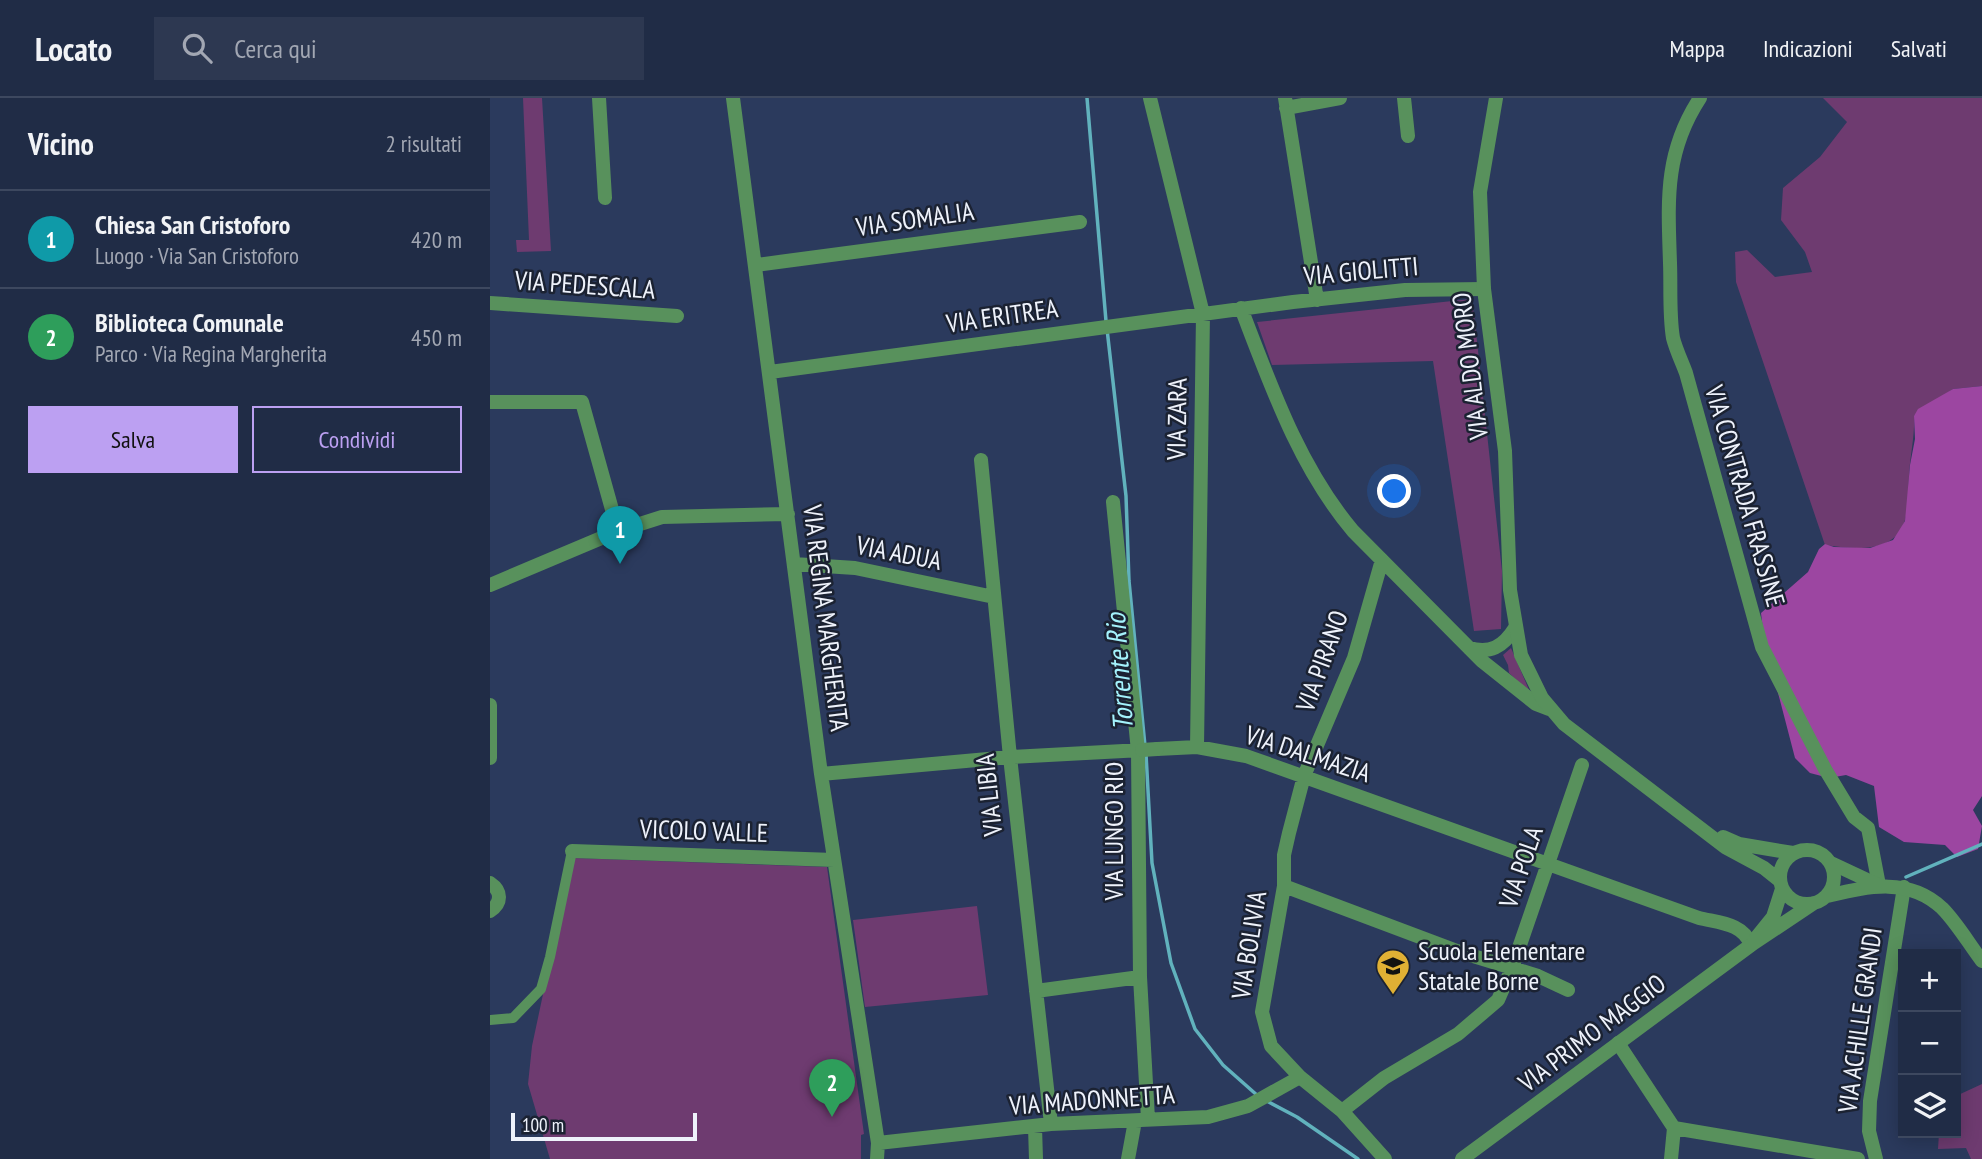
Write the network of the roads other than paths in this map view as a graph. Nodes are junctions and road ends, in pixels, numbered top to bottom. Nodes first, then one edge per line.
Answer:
1 (599, 98) edge
2 (733, 98) edge
3 (1150, 98) edge
4 (1340, 98) edge
5 (1405, 98) edge
6 (1496, 98) edge
7 (1700, 98) edge
8 (1286, 103) edge
9 (1408, 136) dead end
10 (605, 198) dead end
11 (1080, 222) dead end
12 (756, 265) junction
13 (1484, 289) junction
14 (1317, 300) junction
15 (490, 303) edge
16 (1241, 308) junction
17 (1203, 314) junction
18 (677, 316) dead end
19 (769, 372) junction
20 (490, 402) edge
21 (981, 460) dead end
22 (1113, 502) dead end
23 (788, 514) junction
24 (618, 531) junction
25 (1382, 560) junction
26 (794, 564) junction
27 (490, 585) edge
28 (994, 597) junction
29 (1515, 628) junction
30 (1469, 648) junction
31 (490, 705) edge
32 (1549, 709) junction
33 (1197, 747) junction
34 (1140, 750) junction
35 (1010, 757) junction
36 (490, 758) edge
37 (1582, 765) dead end
38 (821, 774) junction
39 (1304, 776) junction
40 (1694, 822) junction
41 (572, 851) joint
42 (1793, 853) junction
43 (834, 860) junction
44 (1830, 863) junction
45 (1549, 864) junction
46 (490, 883) edge
47 (1781, 885) junction
48 (1879, 885) junction
49 (1284, 886) junction
50 (1904, 887) junction
51 (1821, 899) junction
52 (490, 911) edge
53 (1771, 919) junction
54 (1732, 925) junction
55 (1751, 945) junction
56 (1982, 961) edge
57 (1512, 968) junction
58 (1140, 977) junction
59 (1569, 990) dead end
60 (1036, 991) junction
61 (490, 1020) edge
62 (1618, 1043) junction
63 (1300, 1077) junction
64 (1342, 1111) junction
65 (1141, 1120) junction
66 (1051, 1124) junction
67 (1035, 1127) junction
68 (1674, 1128) junction
69 (878, 1143) junction
70 (877, 1159) edge
71 (1036, 1159) edge
72 (1128, 1159) edge
73 (1385, 1159) edge
74 (1462, 1159) edge
75 (1671, 1159) edge
76 (1858, 1159) edge
77 (1876, 1159) edge

1 - 10 street
2 - 12 street, VIA REGINA MARGHERITA
3 - 17 street, VIA ZARA
4 - 8 street
5 - 9 street
6 - 13 street, VIA ALDO MORO
7 - 48 street, VIA CONTRADA FRASSINE
8 - 14 street
11 - 12 street, VIA SOMALIA
12 - 19 street, VIA REGINA MARGHERITA
13 - 14 street, VIA GIOLITTI
13 - 29 street, VIA ALDO MORO
14 - 16 street, VIA GIOLITTI
15 - 18 street, VIA PEDESCALA
16 - 17 street, VIA ERITREA
16 - 25 street
17 - 19 street, VIA ERITREA
17 - 33 street, VIA ZARA
19 - 23 street, VIA REGINA MARGHERITA
20 - 24 street
21 - 28 street, VIA LIBIA
22 - 34 street, VIA LUNGO RIO
23 - 24 street
23 - 26 street, VIA REGINA MARGHERITA
24 - 27 street
25 - 30 street
25 - 39 street, VIA PIRANO
26 - 28 street, VIA ADUA
26 - 38 street, VIA REGINA MARGHERITA
28 - 35 street, VIA LIBIA
29 - 30 street
29 - 32 street, VIA ALDO MORO
30 - 32 street
31 - 36 street
32 - 40 street
33 - 34 street, VIA DALMAZIA
33 - 39 street, VIA DALMAZIA
34 - 35 street, VIA DALMAZIA
34 - 58 street, VIA LUNGO RIO
35 - 38 street, VIA DALMAZIA
35 - 60 street, VIA LIBIA
37 - 45 street, VIA POLA
38 - 43 street, VIA REGINA MARGHERITA
39 - 45 street, VIA DALMAZIA
39 - 49 street, VIA BOLIVIA
40 - 42 street
40 - 47 street
41 - 43 street, VICOLO VALLE
41 - 61 street
42 - 44 street
42 - 47 street
43 - 69 street, VIA REGINA MARGHERITA
44 - 48 street
44 - 51 street
45 - 54 street, VIA DALMAZIA
45 - 57 street, VIA POLA
46 - 52 street
47 - 51 street
47 - 53 street, VIA PRIMO MAGGIO
48 - 50 street
48 - 51 street
49 - 57 street
49 - 63 street, VIA BOLIVIA
50 - 56 street
50 - 77 street, VIA ACHILLE GRANDI
51 - 55 street, VIA PRIMO MAGGIO
53 - 54 street, VIA DALMAZIA
53 - 55 street, VIA PRIMO MAGGIO
54 - 55 street
55 - 62 street, VIA PRIMO MAGGIO
57 - 59 street
57 - 64 street, VIA POLA
58 - 60 street
58 - 65 street, VIA LUNGO RIO
60 - 66 street, VIA LIBIA
62 - 68 street
62 - 74 street, VIA PRIMO MAGGIO
63 - 64 street, VIA BOLIVIA
63 - 65 street, VIA MADONNETTA
64 - 73 street, VIA BOLIVIA
65 - 66 street, VIA MADONNETTA
65 - 72 street, VIA LUNGO RIO
66 - 67 street, VIA MADONNETTA
67 - 69 street, VIA MADONNETTA
67 - 71 street
68 - 75 street
68 - 76 street
69 - 70 street, VIA REGINA MARGHERITA

